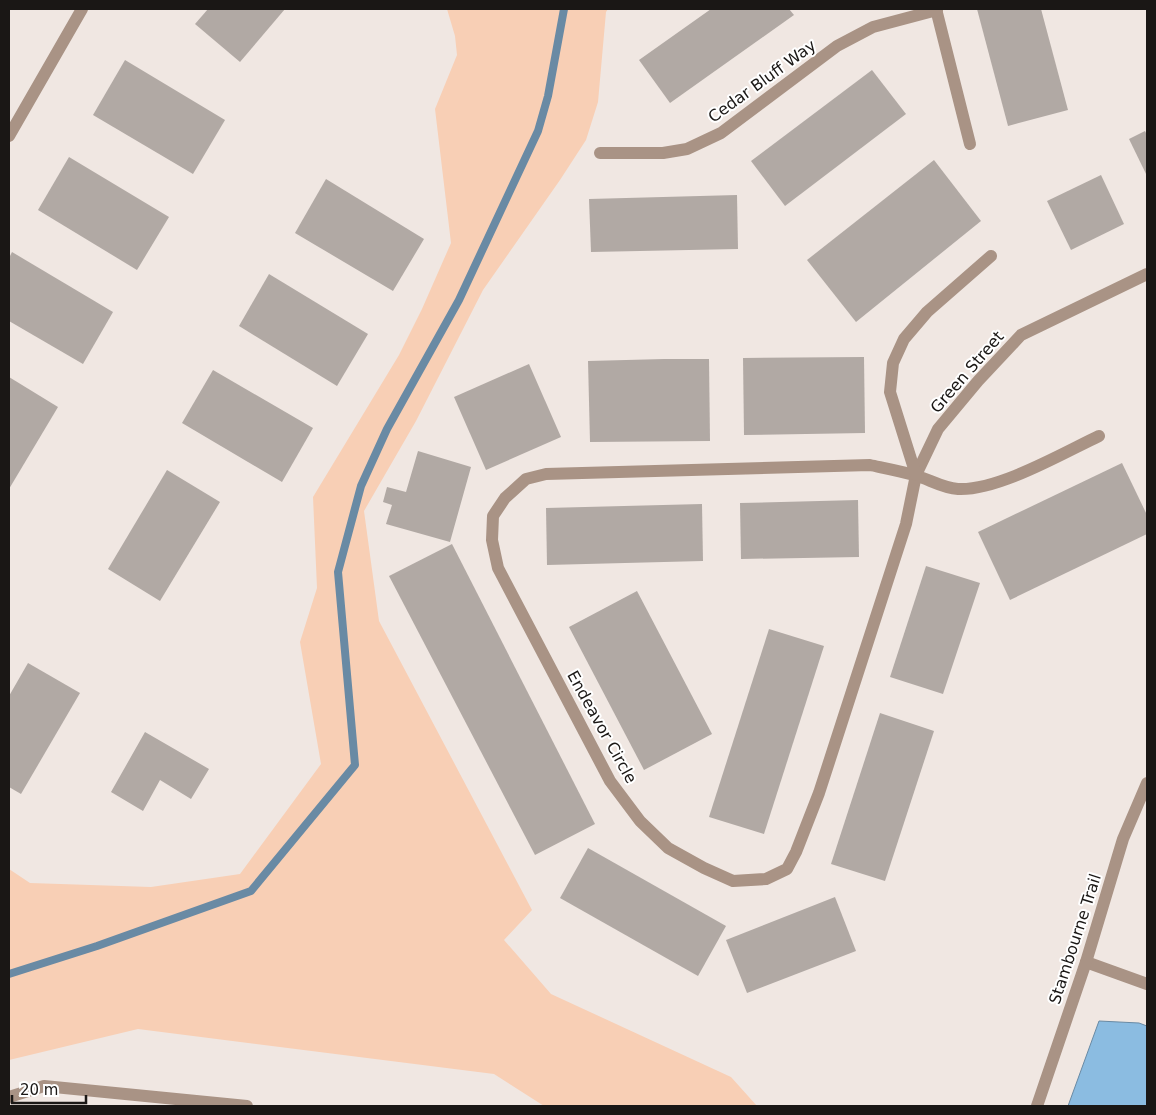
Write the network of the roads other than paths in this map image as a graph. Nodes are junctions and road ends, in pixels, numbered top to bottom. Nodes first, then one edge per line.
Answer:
1 (82, 9) edge
2 (936, 9) edge
3 (9, 136) edge
4 (970, 144) dead end
5 (600, 153) dead end
6 (991, 256) dead end
7 (1147, 274) edge
8 (1100, 436) dead end
9 (916, 475) junction
10 (1147, 783) edge
11 (1086, 962) junction
12 (1147, 984) edge
13 (9, 1097) edge
14 (247, 1106) edge
15 (1037, 1106) edge

1 - 3 street
2 - 4 street
2 - 5 street, Cedar Bluff Way
6 - 9 street
7 - 9 street, Green Street
8 - 9 street, Endeavor Circle
9 - 9 street, Endeavor Circle
10 - 11 street, Stambourne Trail
11 - 12 street
11 - 15 street, Stambourne Trail
13 - 14 street

